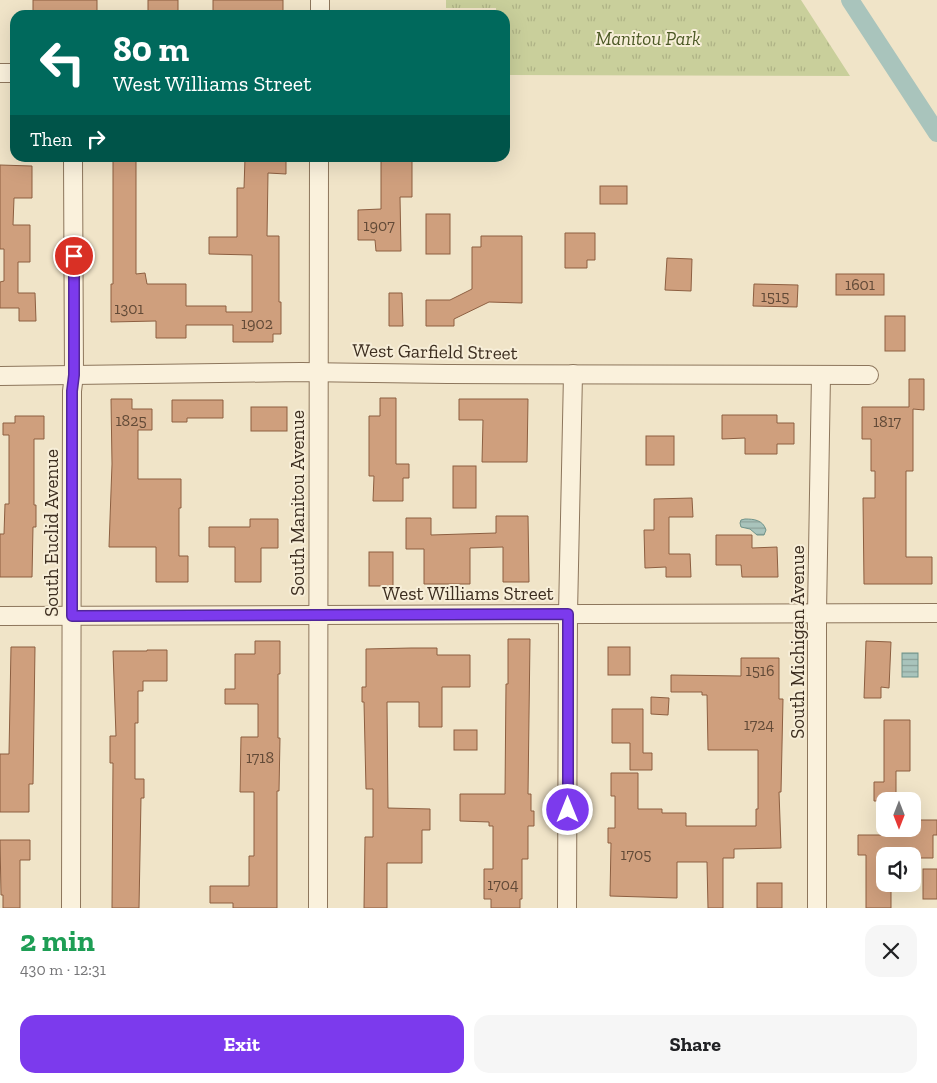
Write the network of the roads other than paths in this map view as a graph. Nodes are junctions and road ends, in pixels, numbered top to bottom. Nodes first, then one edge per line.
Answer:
1 (73, 162) edge
2 (319, 162) edge
3 (318, 372) junction
4 (573, 374) junction
5 (74, 375) junction
6 (821, 375) junction
7 (869, 375) dead end
8 (0, 376) edge
9 (937, 613) edge
10 (568, 614) junction
11 (817, 614) junction
12 (318, 615) junction
13 (0, 616) edge
14 (72, 616) junction
15 (71, 908) edge
16 (318, 908) edge
17 (567, 908) edge
18 (817, 908) edge

1 - 5 street, South Euclid Avenue
2 - 3 street, South Manitou Avenue
3 - 4 street, West Garfield Street
3 - 5 street, West Garfield Street
3 - 12 street, South Manitou Avenue
4 - 6 street, West Garfield Street
4 - 10 street
5 - 8 street, West Garfield Street
5 - 14 street, South Euclid Avenue
6 - 7 street, West Garfield Street
6 - 11 street, South Michigan Avenue
9 - 11 street, West Williams Street
10 - 11 street, West Williams Street
10 - 12 street, West Williams Street
10 - 17 street
11 - 18 street, South Michigan Avenue
12 - 14 street, West Williams Street
12 - 16 street, South Manitou Avenue
13 - 14 street, West Williams Street
14 - 15 street, South Euclid Avenue

